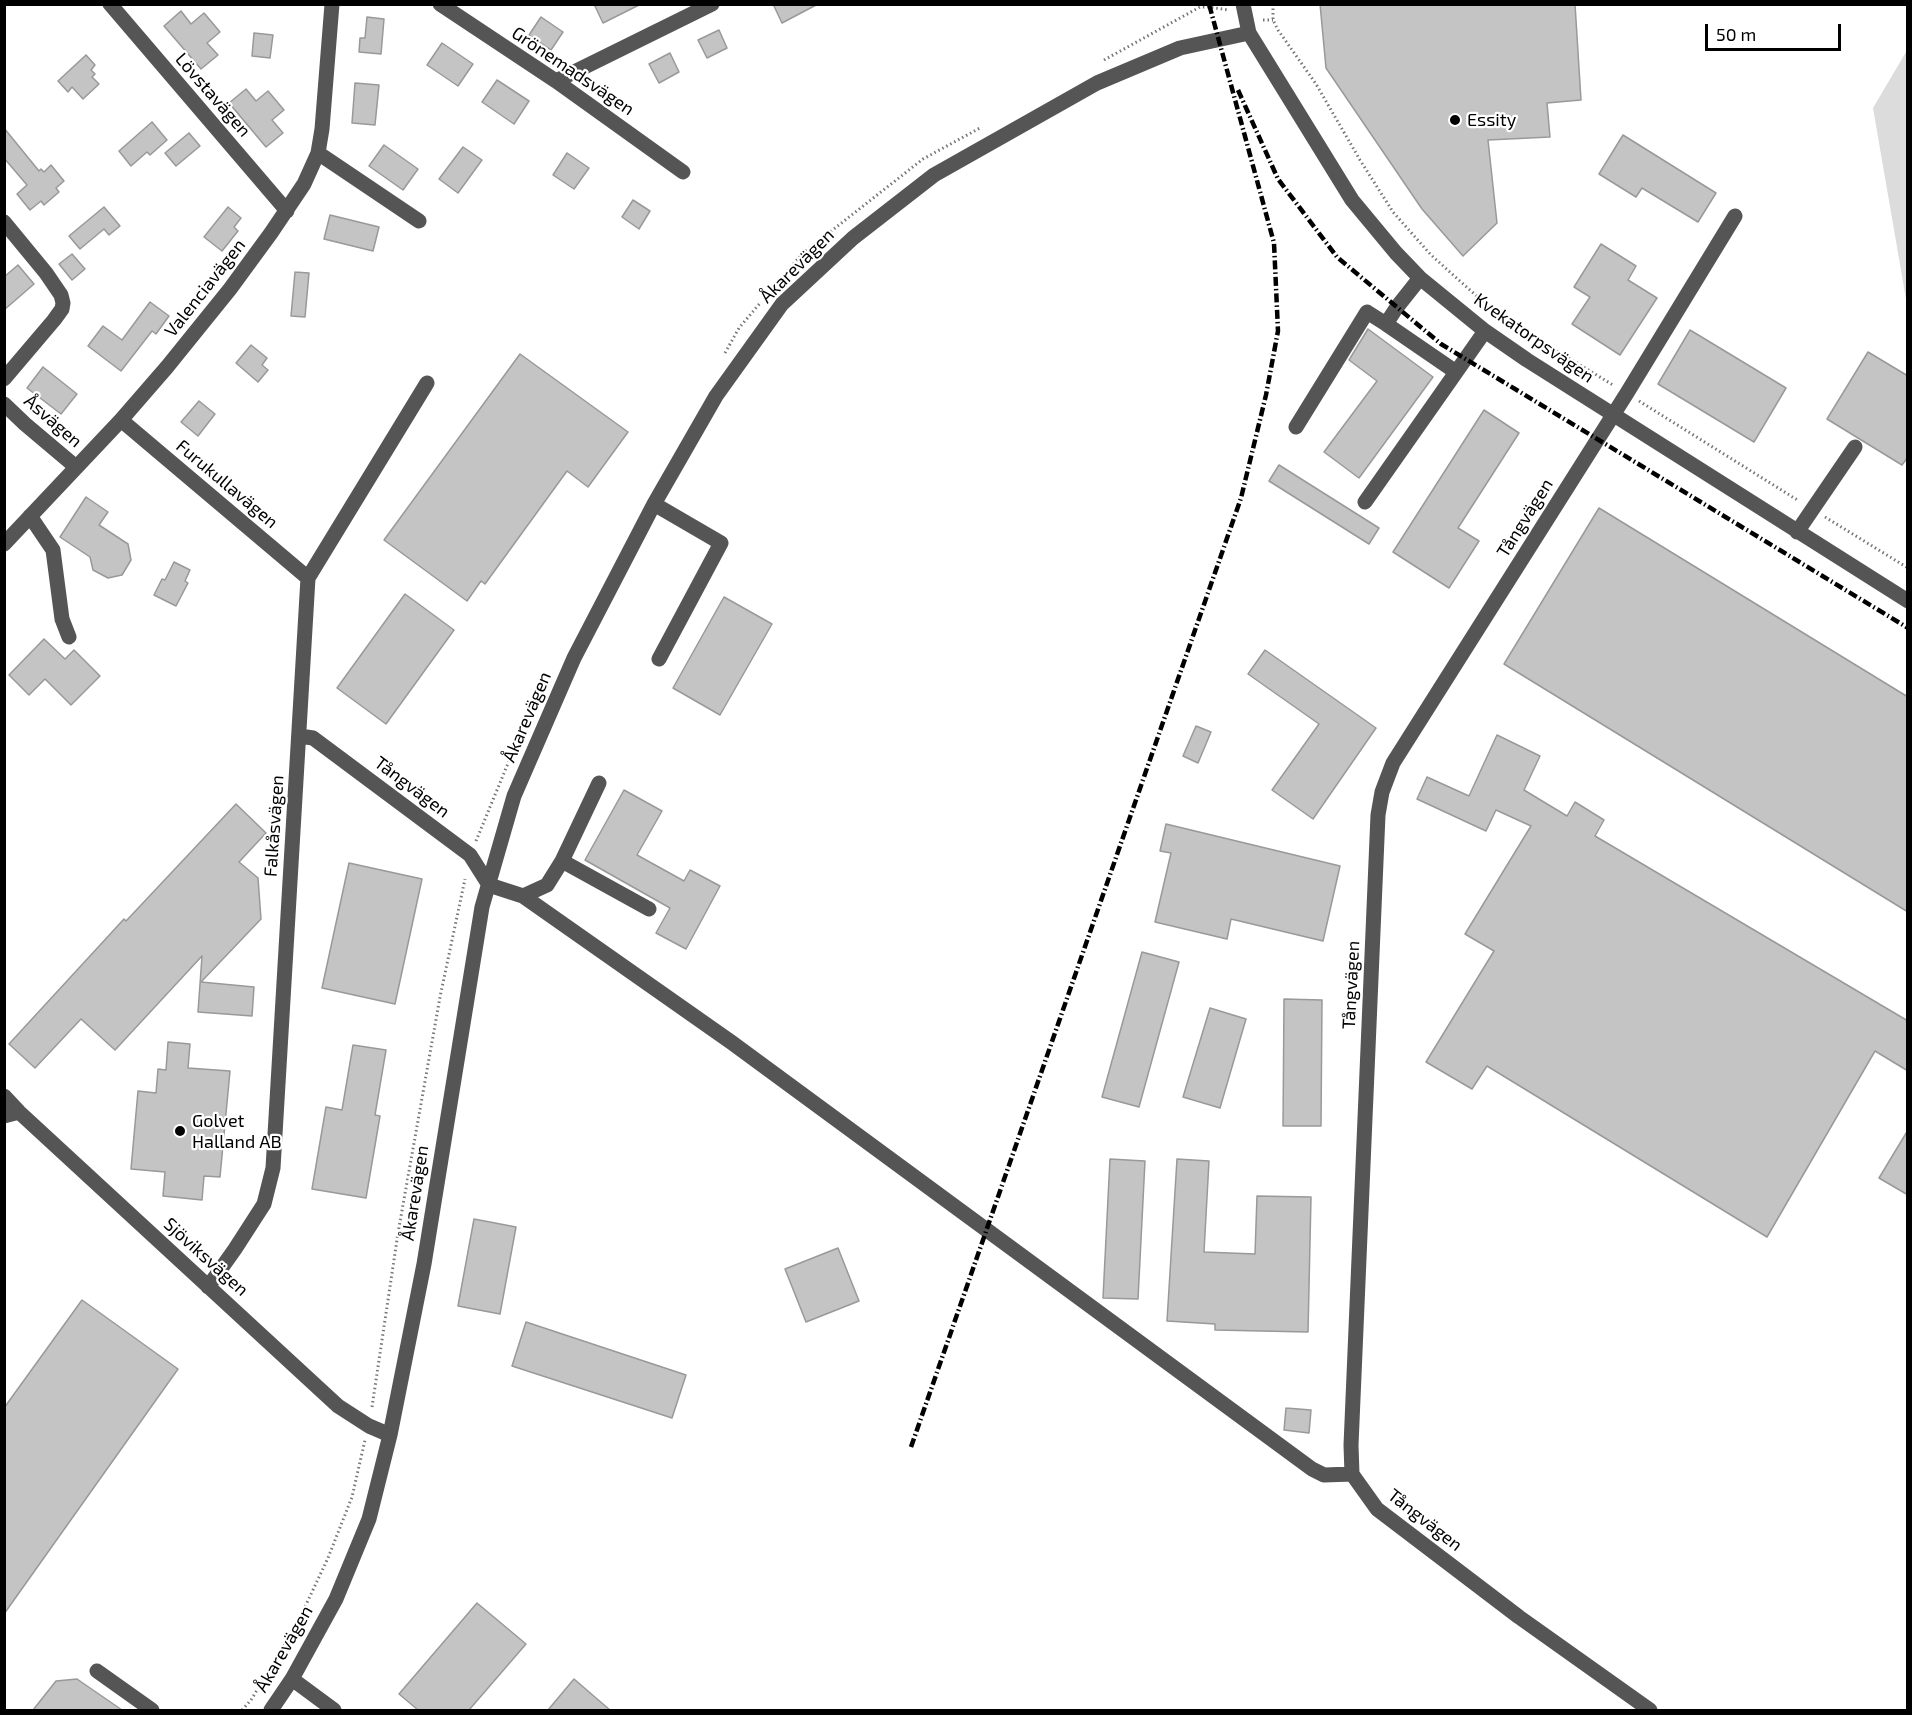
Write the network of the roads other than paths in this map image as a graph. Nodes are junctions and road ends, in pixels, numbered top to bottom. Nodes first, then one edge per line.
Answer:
1 (110, 4) edge
2 (332, 4) edge
3 (440, 4) edge
4 (712, 4) edge
5 (1243, 9) edge
6 (1249, 33) junction
7 (556, 81) junction
8 (318, 153) junction
9 (683, 172) dead end
10 (287, 211) junction
11 (1735, 216) dead end
12 (419, 220) dead end
13 (4, 222) edge
14 (1420, 278) junction
15 (1386, 324) junction
16 (1485, 331) junction
17 (1456, 372) junction
18 (4, 379) edge
19 (427, 383) dead end
20 (4, 404) edge
21 (1613, 415) junction
22 (122, 420) junction
23 (1296, 427) dead end
24 (1855, 447) dead end
25 (76, 467) junction
26 (1365, 502) dead end
27 (654, 504) junction
28 (30, 516) junction
29 (1797, 532) junction
30 (4, 544) edge
31 (308, 578) junction
32 (1908, 601) edge
33 (69, 637) dead end
34 (659, 659) dead end
35 (300, 736) junction
36 (599, 783) dead end
37 (562, 861) junction
38 (489, 885) junction
39 (523, 896) junction
40 (649, 909) dead end
41 (4, 1096) edge
42 (12, 1114) edge
43 (208, 1287) junction
44 (390, 1435) junction
45 (1352, 1474) junction
46 (97, 1671) dead end
47 (292, 1679) junction
48 (152, 1710) edge
49 (271, 1710) edge
50 (334, 1710) edge
51 (1650, 1710) edge

1 - 10 street, Lövstavägen
2 - 8 street, Valenciavägen
3 - 7 street, Grönemadsvägen
4 - 7 street
5 - 6 street, Kvekatorpsvägen
6 - 14 street, Kvekatorpsvägen
6 - 27 street, Åkarevägen
7 - 9 street, Grönemadsvägen
8 - 10 street, Valenciavägen
8 - 12 street
10 - 22 street, Valenciavägen
11 - 21 street, Tångvägen
13 - 18 street
14 - 15 street
14 - 16 street, Kvekatorpsvägen
15 - 17 street
15 - 23 street
16 - 17 street
16 - 21 street, Kvekatorpsvägen
17 - 26 street
19 - 31 street, Falkåsvägen
20 - 25 street, Åsvägen
21 - 29 street, Kvekatorpsvägen
21 - 45 street, Tångvägen
22 - 25 street, Valenciavägen
22 - 31 street, Furukullavägen
24 - 29 street
25 - 28 street, Valenciavägen
27 - 34 street
27 - 38 street, Åkarevägen
28 - 30 street, Valenciavägen
28 - 33 street
29 - 32 street, Kvekatorpsvägen
31 - 35 street, Falkåsvägen
35 - 38 street, Tångvägen
35 - 43 street, Falkåsvägen
36 - 37 street
37 - 39 street
37 - 40 street
38 - 39 street
38 - 44 street, Åkarevägen
39 - 45 street
41 - 42 street, Sjöviksvägen
42 - 43 street, Sjöviksvägen
43 - 44 street, Sjöviksvägen
44 - 47 street, Åkarevägen
45 - 51 street, Tångvägen
46 - 48 street
47 - 49 street, Åkarevägen
47 - 50 street

